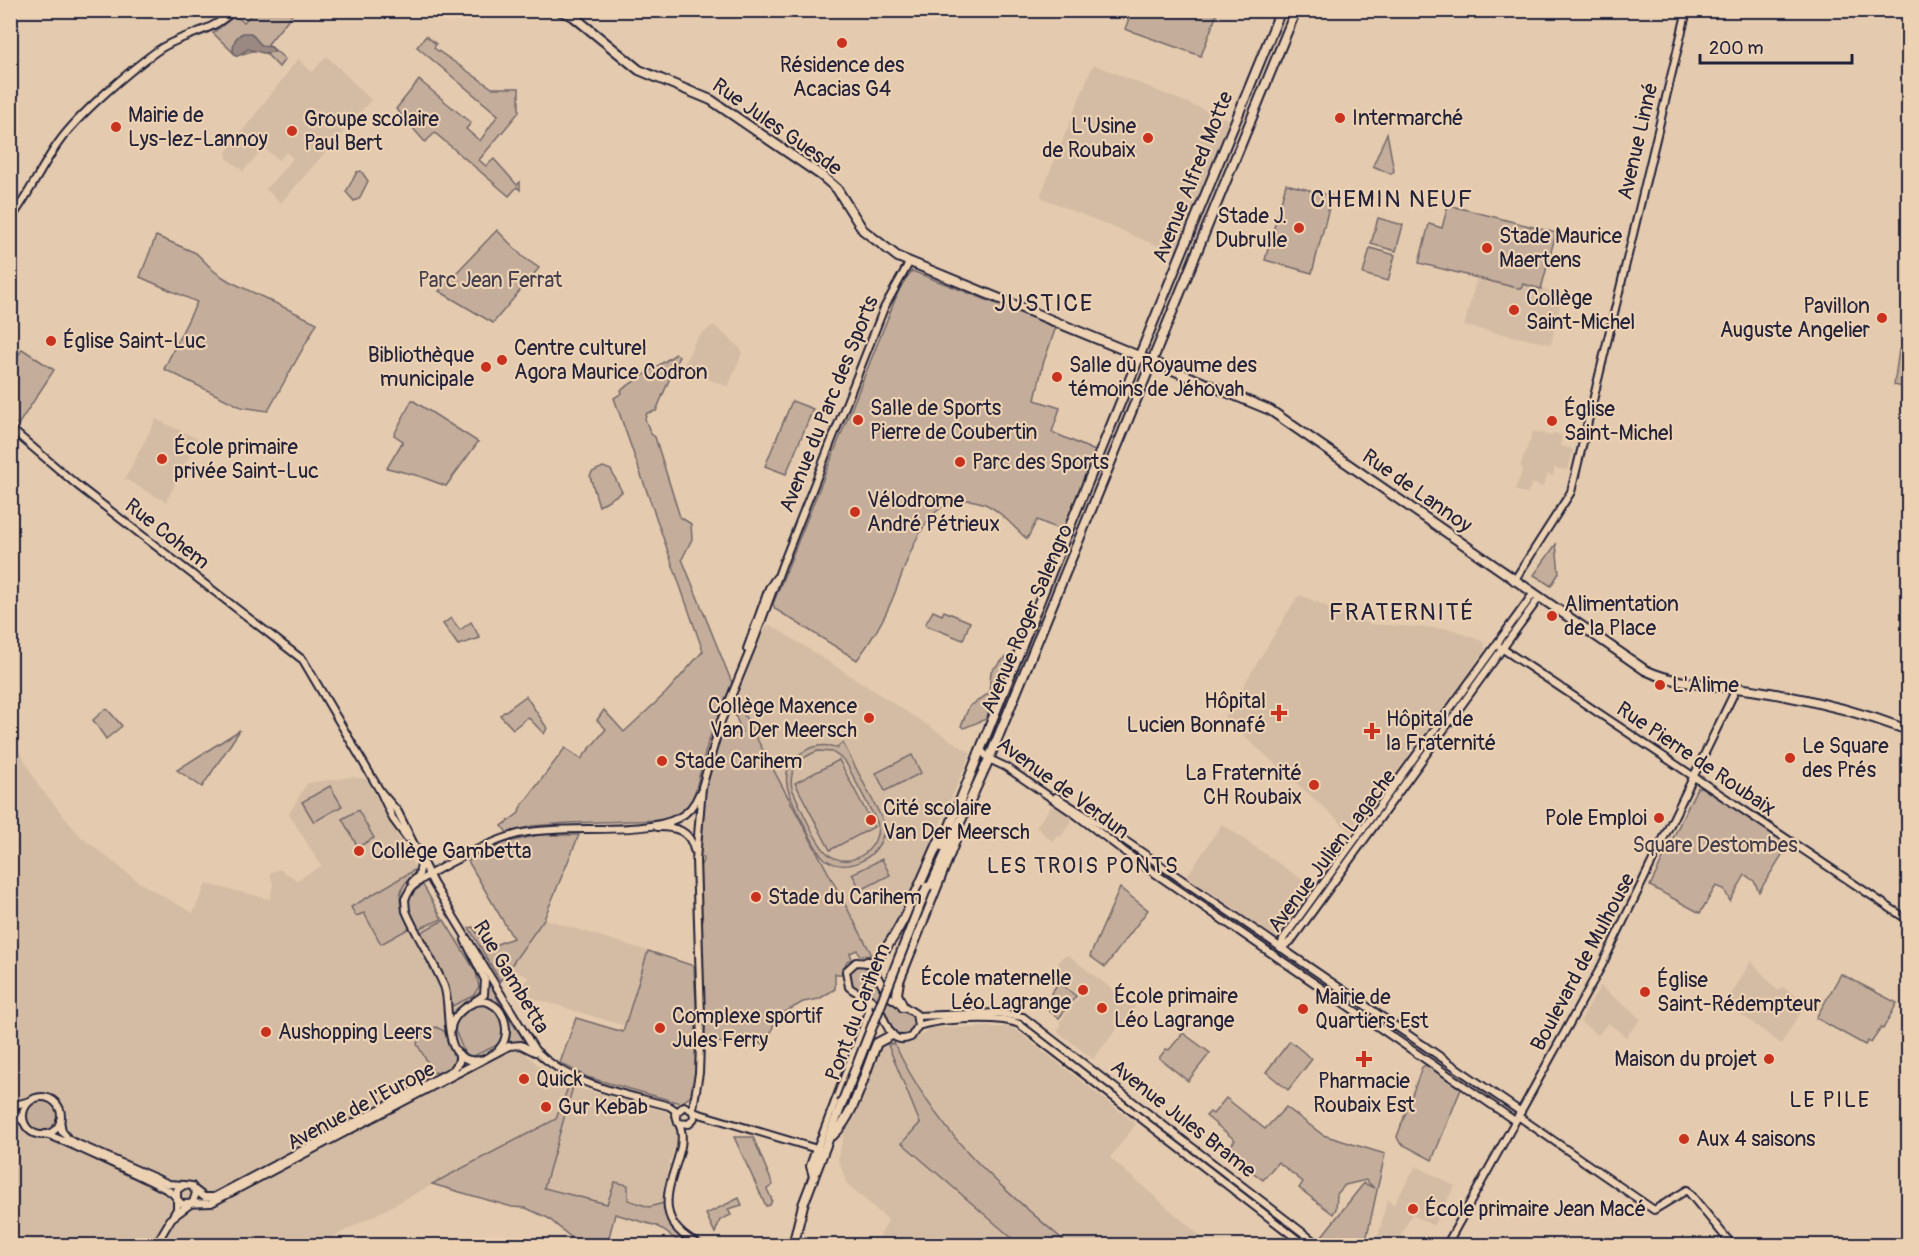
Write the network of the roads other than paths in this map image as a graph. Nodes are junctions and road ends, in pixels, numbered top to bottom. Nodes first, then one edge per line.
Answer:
1 (233, 10) edge
2 (558, 10) edge
3 (1281, 10) edge
4 (1296, 10) edge
5 (1687, 10) edge
6 (10, 220) edge
7 (907, 262) junction
8 (1140, 357) junction
9 (1153, 362) junction
10 (10, 428) edge
11 (1514, 581) junction
12 (1536, 596) junction
13 (1499, 646) junction
14 (306, 663) joint
15 (1737, 687) junction
16 (1908, 730) edge
17 (980, 748) junction
18 (991, 756) junction
19 (1694, 777) junction
20 (702, 787) junction
21 (957, 808) junction
22 (965, 810) junction
23 (628, 827) junction
24 (420, 857) junction
25 (696, 860) junction
26 (430, 877) junction
27 (928, 887) junction
28 (405, 899) junction
29 (1908, 920) edge
30 (459, 923) junction
31 (1281, 948) junction
32 (867, 962) junction
33 (868, 998) junction
34 (903, 1006) junction
35 (454, 1016) junction
36 (917, 1016) junction
37 (985, 1017) junction
38 (1002, 1017) junction
39 (1026, 1019) junction
40 (918, 1026) junction
41 (1022, 1026) junction
42 (892, 1035) junction
43 (450, 1036) junction
44 (459, 1053) junction
45 (496, 1053) junction
46 (545, 1059) junction
47 (482, 1060) junction
48 (30, 1101) junction
49 (10, 1103) edge
50 (844, 1104) junction
51 (10, 1109) edge
52 (693, 1111) junction
53 (675, 1114) junction
54 (1518, 1116) junction
55 (713, 1119) junction
56 (60, 1120) junction
57 (25, 1123) junction
58 (692, 1123) junction
59 (679, 1124) junction
60 (45, 1134) junction
61 (833, 1135) junction
62 (822, 1150) junction
63 (676, 1160) junction
64 (1239, 1183) junction
65 (184, 1185) junction
66 (1234, 1189) junction
67 (195, 1190) junction
68 (177, 1198) junction
69 (190, 1204) junction
70 (169, 1220) junction
71 (155, 1245) edge
72 (702, 1245) edge
73 (793, 1245) edge
74 (798, 1245) edge
75 (1306, 1245) edge
76 (1320, 1245) edge
77 (1446, 1245) edge
78 (1733, 1245) edge

1 - 6 street
2 - 7 main road, Rue Jules Guesde
3 - 8 main road, Avenue Alfred Motte
4 - 9 main road, Avenue Alfred Motte
5 - 11 street, Avenue Linné
7 - 8 main road, Rue de Lannoy
7 - 20 street, Avenue du Parc des Sports
8 - 9 main road, Rue de Lannoy
8 - 17 main road, Avenue Roger Salengro
9 - 11 main road, Rue de Lannoy
9 - 18 main road, Avenue Roger Salengro
10 - 14 street, Rue Cohem
11 - 12 main road, Rue de Lannoy
12 - 13 street, Avenue Julien Lagache
12 - 15 main road, Rue de Lannoy
13 - 19 street, Rue Pierre de Roubaix
13 - 31 street, Avenue Julien Lagache
14 - 24 street, Rue Gambetta
15 - 16 main road, Rue de Lannoy
15 - 19 street, Boulevard de Mulhouse
17 - 18 street, Avenue de Verdun
17 - 21 main road, Avenue Roger Salengro
18 - 22 main road, Avenue Roger Salengro
18 - 31 street, Avenue de Verdun
18 - 54 street, Avenue de Verdun
19 - 29 street, Rue Pierre de Roubaix
19 - 54 street, Boulevard de Mulhouse
20 - 23 street
20 - 25 street, Avenue du Parc des Sports
21 - 27 main road, Avenue Roger Salengro
21 - 32 main road
22 - 27 main road, Avenue Roger Salengro
22 - 34 main road
23 - 25 street
23 - 26 street
24 - 26 street, Rue Gambetta
24 - 28 street
25 - 52 street, Avenue du Parc des Sports
26 - 28 street
26 - 30 street, Rue Gambetta
27 - 50 main road, Pont du Carihem, bridge
28 - 43 street
30 - 35 street
30 - 46 street, Rue Gambetta
31 - 54 street, Avenue de Verdun
32 - 33 street
32 - 34 street
33 - 42 street
33 - 62 street
34 - 36 street
35 - 43 street
35 - 45 street
36 - 37 street
36 - 40 street
37 - 38 street
37 - 40 street
38 - 39 street
38 - 41 street
39 - 41 street
39 - 64 street, Avenue Jules Brame
40 - 42 street
41 - 66 street, Avenue Jules Brame
42 - 61 main road
43 - 44 street
44 - 47 street
44 - 67 street, Avenue de l'Europe
45 - 46 street, Avenue de l'Europe
45 - 47 street, Avenue de l'Europe
46 - 53 street, Rue Gambetta
47 - 69 street, Avenue de l'Europe
48 - 49 street
48 - 56 street
48 - 57 street
50 - 61 main road, Pont du Carihem
50 - 62 main road, Pont du Carihem
51 - 57 street
52 - 53 street
52 - 55 street
52 - 58 street
53 - 59 street
54 - 77 street, Boulevard de Mulhouse
54 - 78 street
55 - 58 street
55 - 62 street
56 - 60 street
56 - 65 street
57 - 60 street
58 - 59 street
58 - 63 street
59 - 63 street
60 - 68 street
61 - 62 main road, Pont du Carihem
62 - 73 main road
62 - 74 main road
63 - 72 street
64 - 66 street
64 - 76 street, Avenue Jules Brame
65 - 67 street
65 - 68 street
66 - 75 street, Avenue Jules Brame
67 - 69 street
68 - 69 street
68 - 70 street
69 - 70 street
70 - 71 street

